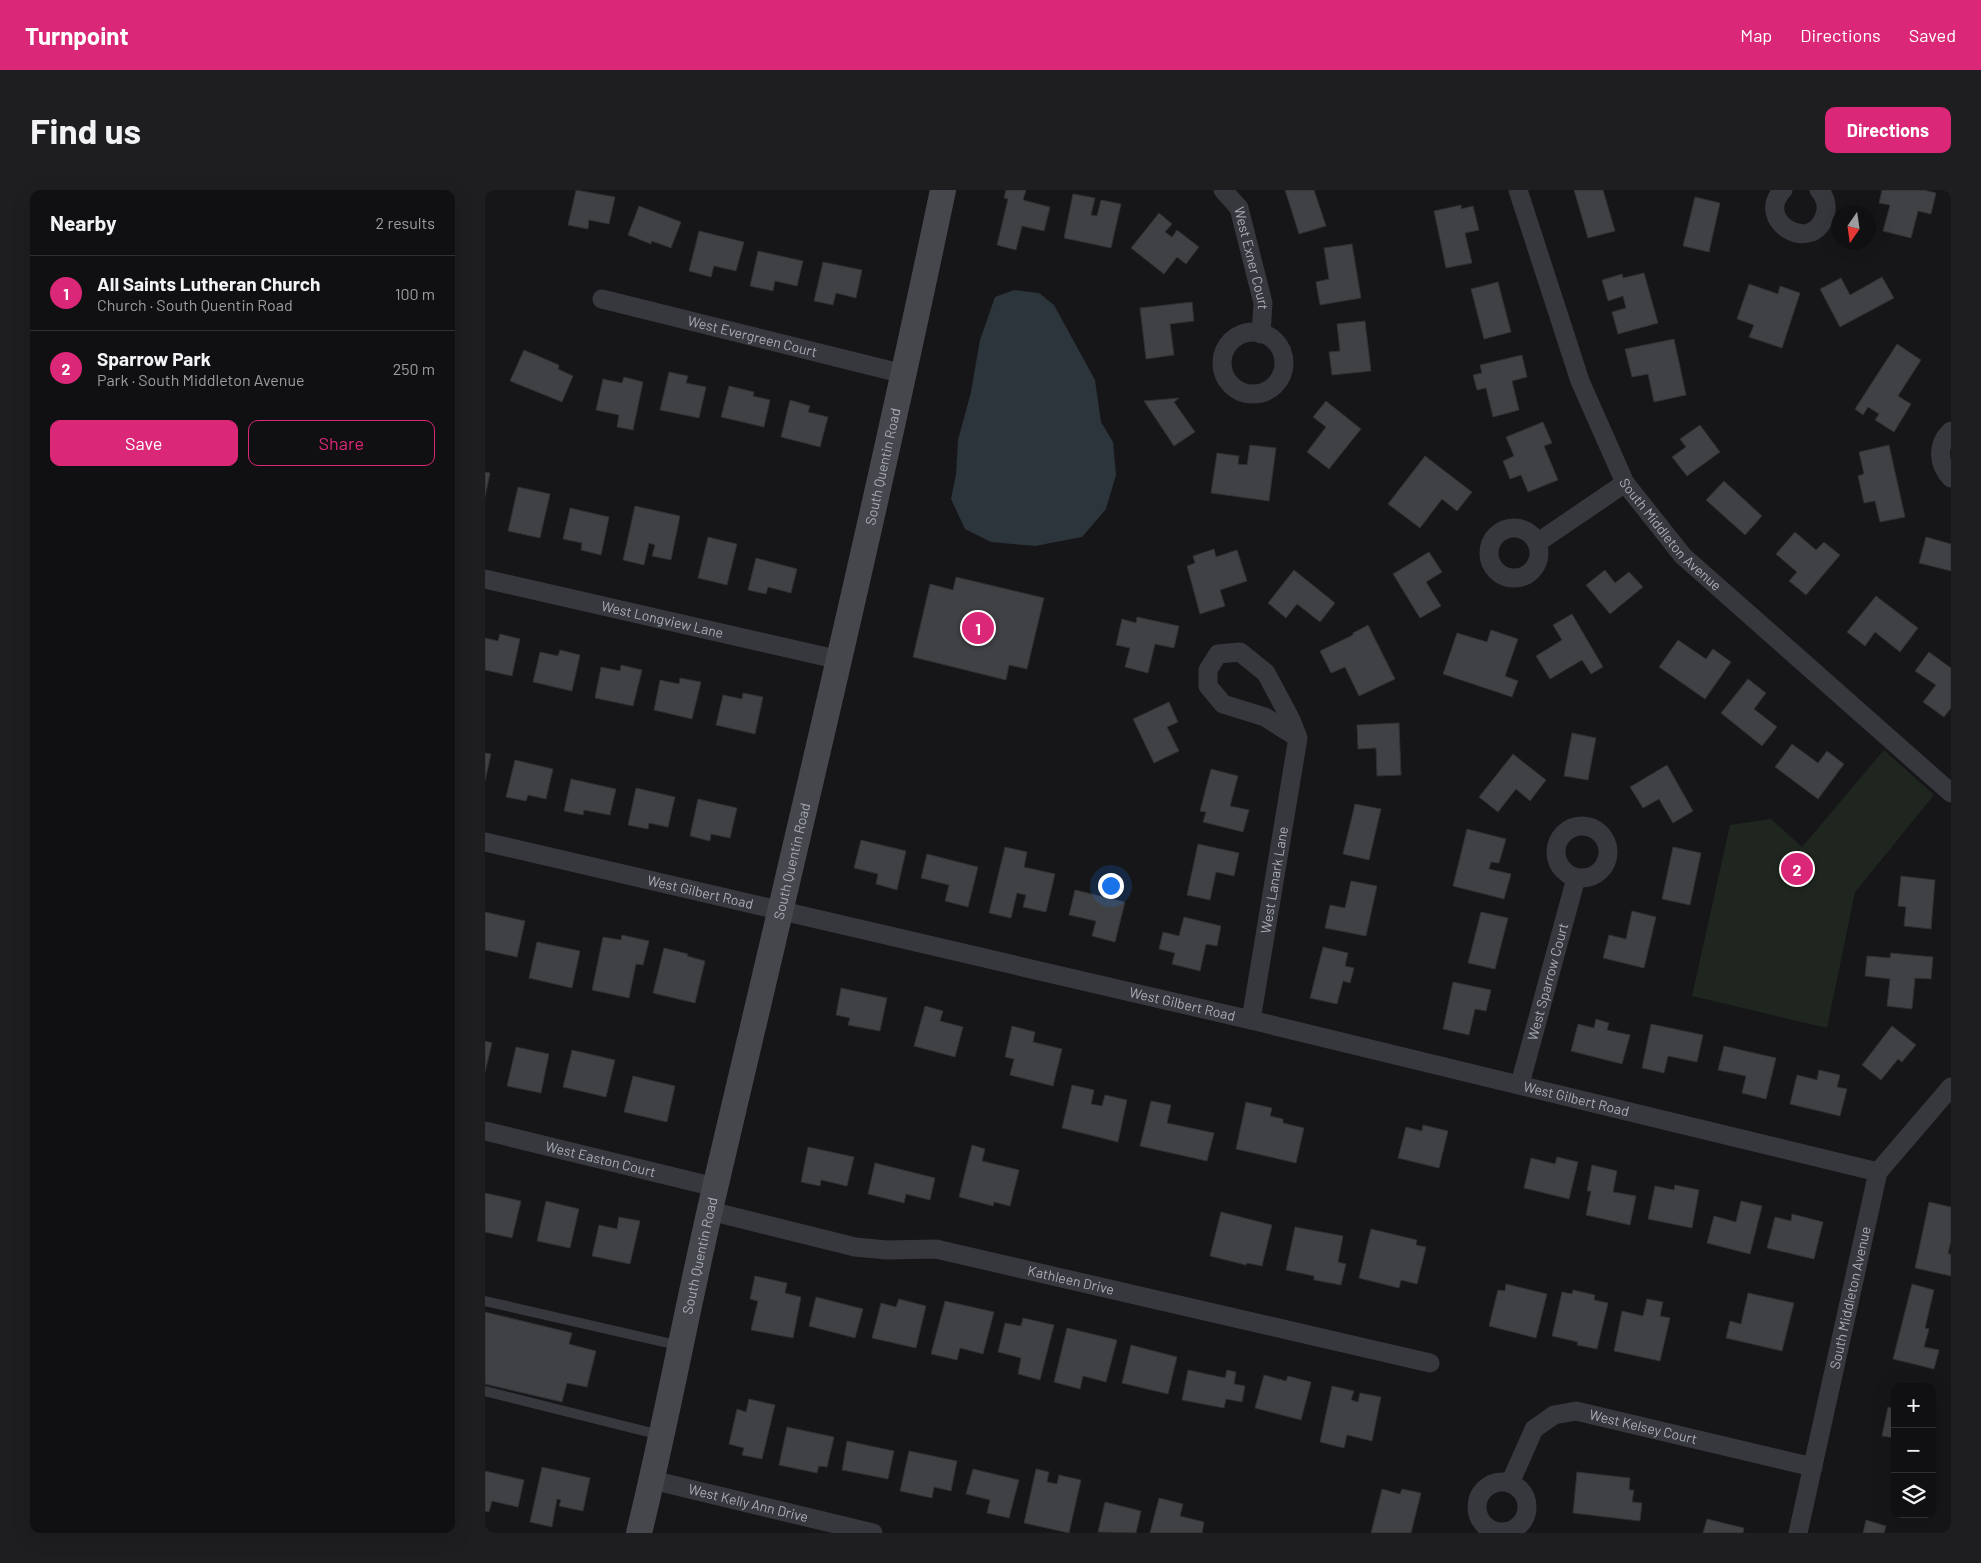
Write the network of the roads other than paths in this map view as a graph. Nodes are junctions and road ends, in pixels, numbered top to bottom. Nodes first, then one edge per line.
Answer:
1 (943, 190) edge
2 (1223, 190) edge
3 (1518, 190) edge
4 (1783, 190) edge
5 (1819, 190) edge
6 (601, 299) dead end
7 (1261, 334) dead end
8 (905, 374) junction
9 (1951, 431) edge
10 (1951, 478) edge
11 (1625, 482) junction
12 (1537, 543) dead end
13 (485, 579) edge
14 (840, 660) junction
15 (1298, 738) junction
16 (1951, 793) edge
17 (485, 842) edge
18 (1576, 878) dead end
19 (781, 911) junction
20 (1251, 1020) junction
21 (1520, 1084) junction
22 (1951, 1087) edge
23 (485, 1131) edge
24 (1878, 1172) junction
25 (713, 1199) junction
26 (485, 1301) edge
27 (681, 1346) junction
28 (1430, 1363) dead end
29 (485, 1391) edge
30 (661, 1435) junction
31 (1813, 1467) junction
32 (652, 1480) junction
33 (1510, 1483) dead end
34 (639, 1533) edge
35 (873, 1533) edge
36 (1798, 1533) edge

1 - 8 main road, South Quentin Road
2 - 7 street, West Exner Court
3 - 11 street, South Middleton Avenue
4 - 5 street
6 - 8 street, West Evergreen Court
8 - 14 main road, South Quentin Road
9 - 10 street
11 - 12 street
11 - 16 street, South Middleton Avenue
13 - 14 street, West Longview Lane
14 - 19 main road, South Quentin Road
15 - 15 street
15 - 20 street, West Lanark Lane
17 - 19 street, West Gilbert Road
18 - 21 street, West Sparrow Court
19 - 20 street, West Gilbert Road
19 - 25 main road, South Quentin Road
20 - 21 street, West Gilbert Road
21 - 24 street, West Gilbert Road
22 - 24 street, South Middleton Avenue
23 - 25 street, West Easton Court
24 - 31 street, South Middleton Avenue
25 - 27 main road, South Quentin Road
25 - 28 street, Kathleen Drive
26 - 27 lane
27 - 30 main road, South Quentin Road
29 - 30 lane
30 - 32 main road, South Quentin Road
31 - 33 street, West Kelsey Court
31 - 36 street, South Middleton Avenue
32 - 34 main road, South Quentin Road
32 - 35 street, West Kelly Ann Drive

